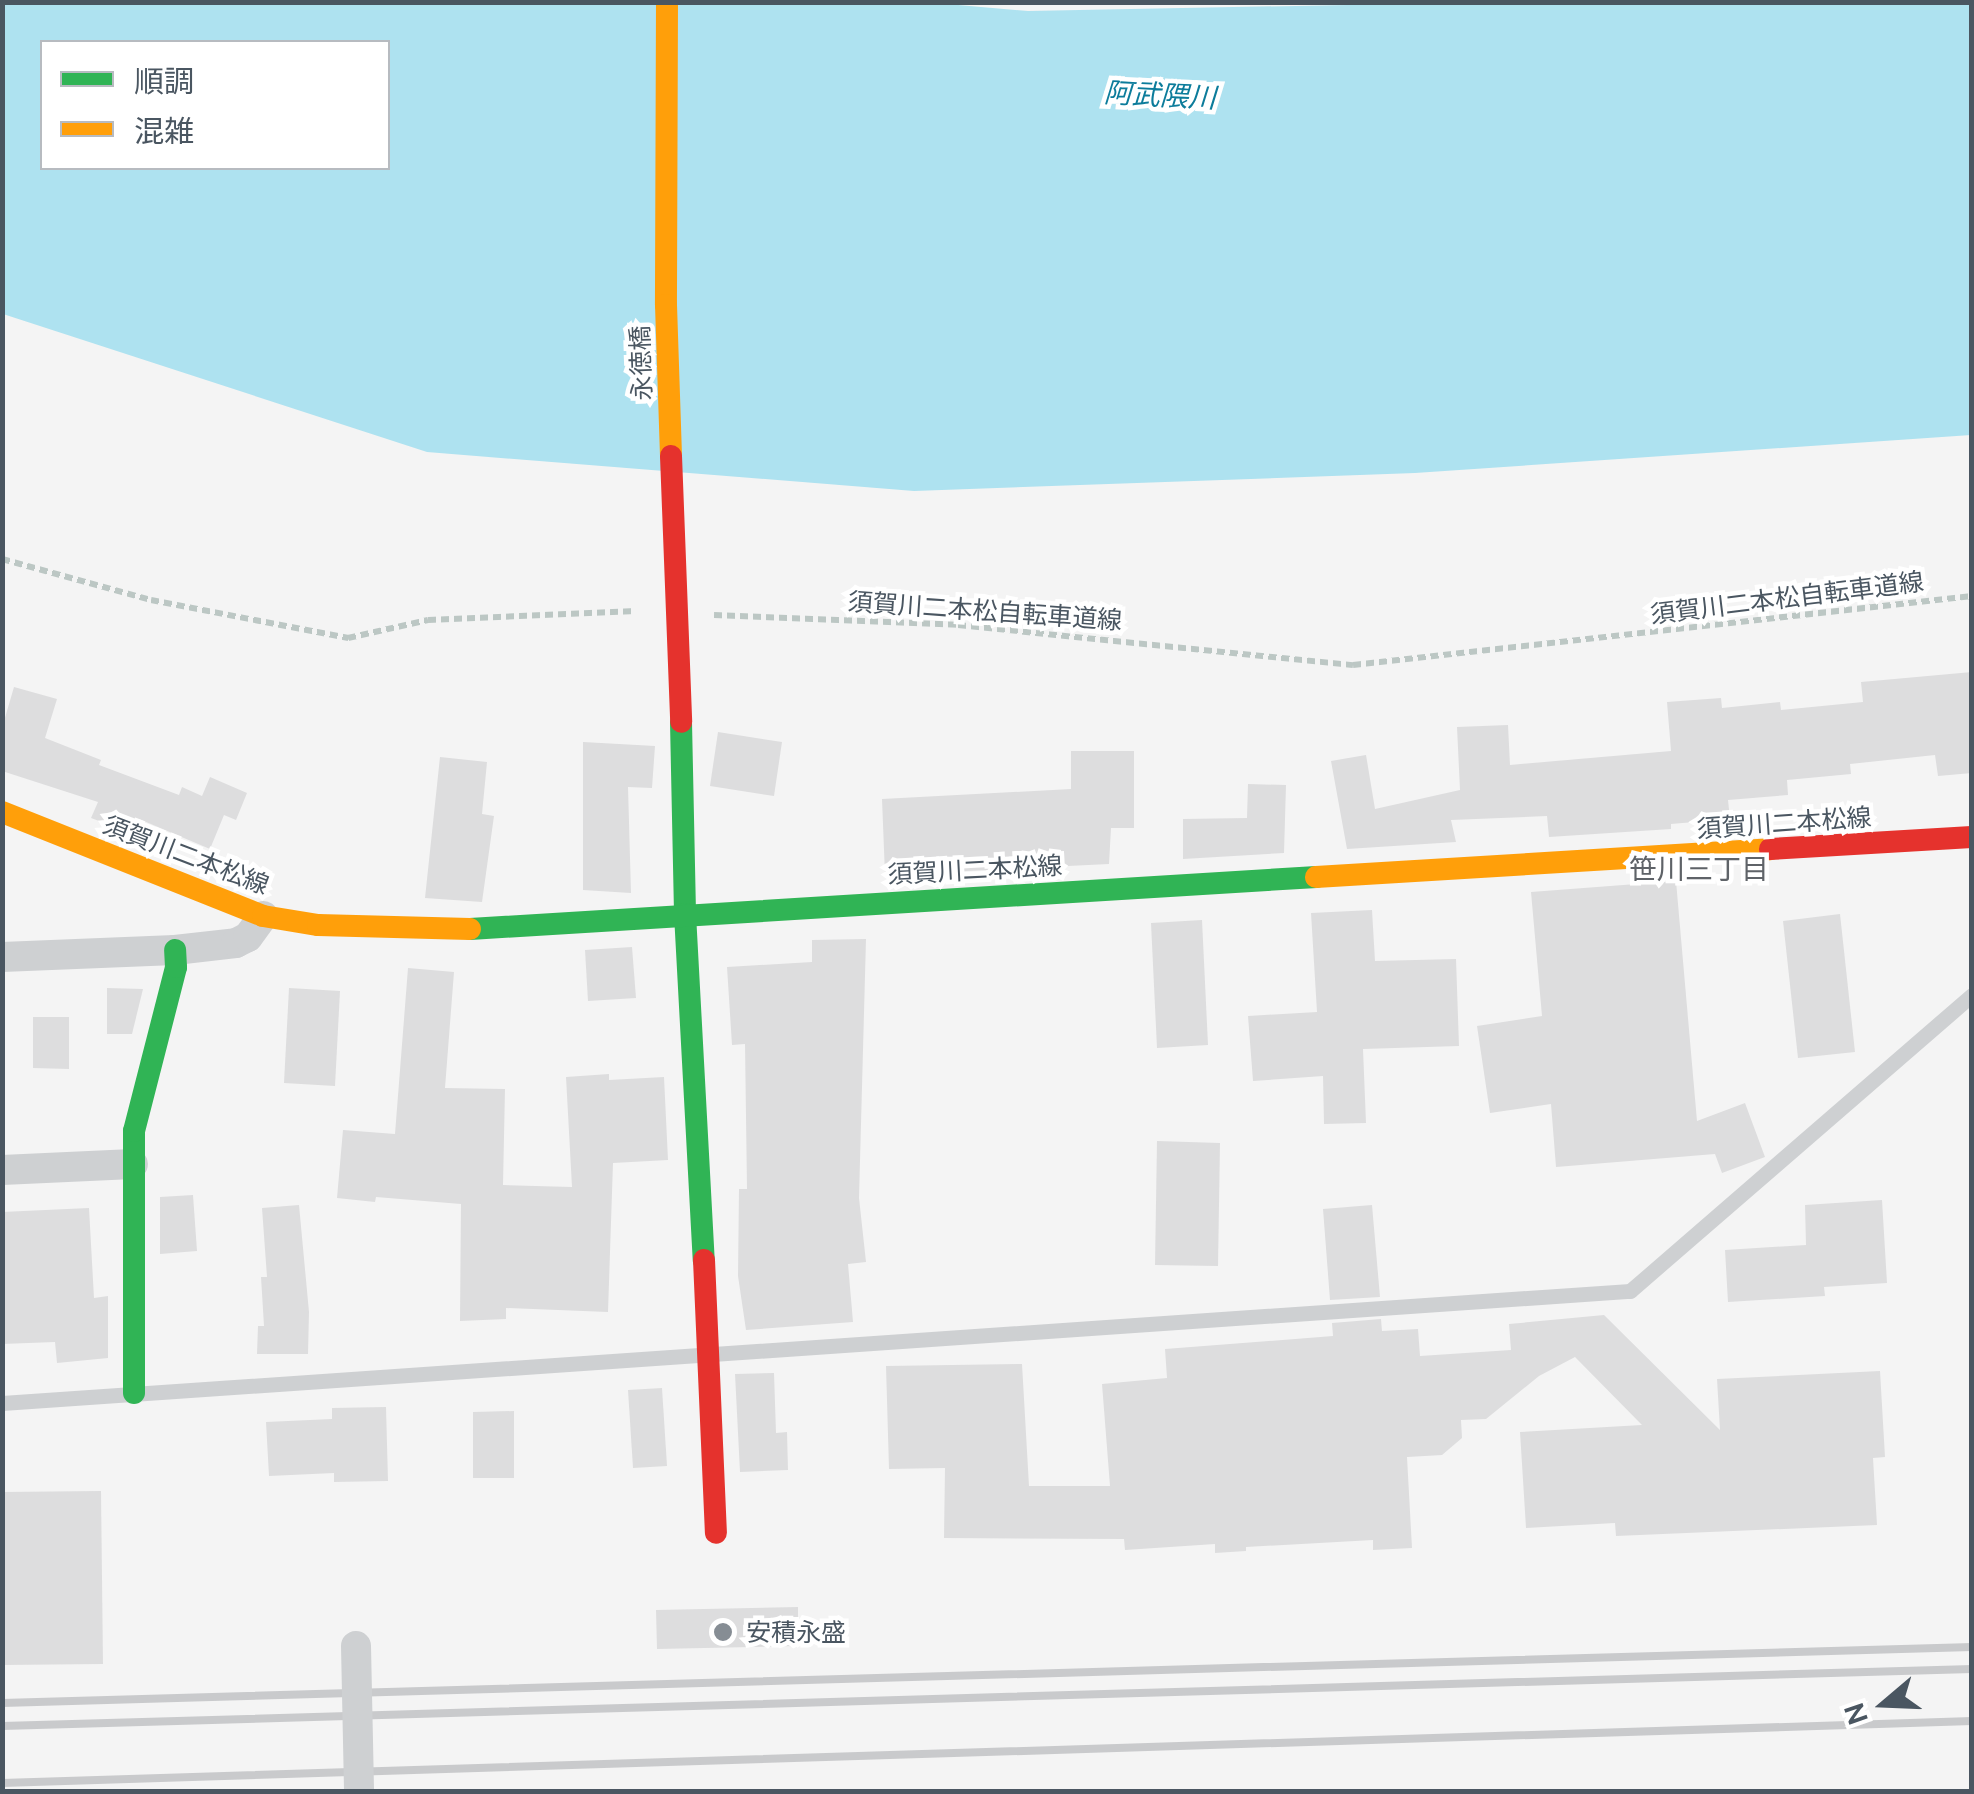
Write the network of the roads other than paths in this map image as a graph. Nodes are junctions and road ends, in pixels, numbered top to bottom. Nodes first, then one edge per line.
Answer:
1 (667, 2) edge
2 (2, 812) edge
3 (1972, 837) edge
4 (684, 914) junction
5 (263, 916) junction
6 (175, 950) junction
7 (2, 957) edge
8 (1972, 995) edge
9 (133, 1164) junction
10 (2, 1170) edge
11 (708, 1352) junction
12 (134, 1394) junction
13 (2, 1403) edge
14 (716, 1533) dead end
15 (356, 1646) dead end
16 (359, 1792) edge

1 - 4 street, 永徳橋, bridge
2 - 5 street, 須賀川二本松線
3 - 4 street, 須賀川二本松線
4 - 5 street, 須賀川二本松線
4 - 11 street, 永徳橋
5 - 6 street
6 - 7 street
6 - 9 street
8 - 11 lane
9 - 10 street
9 - 12 street
11 - 12 lane
11 - 14 street, 永徳橋
12 - 13 lane
15 - 16 street, bridge

